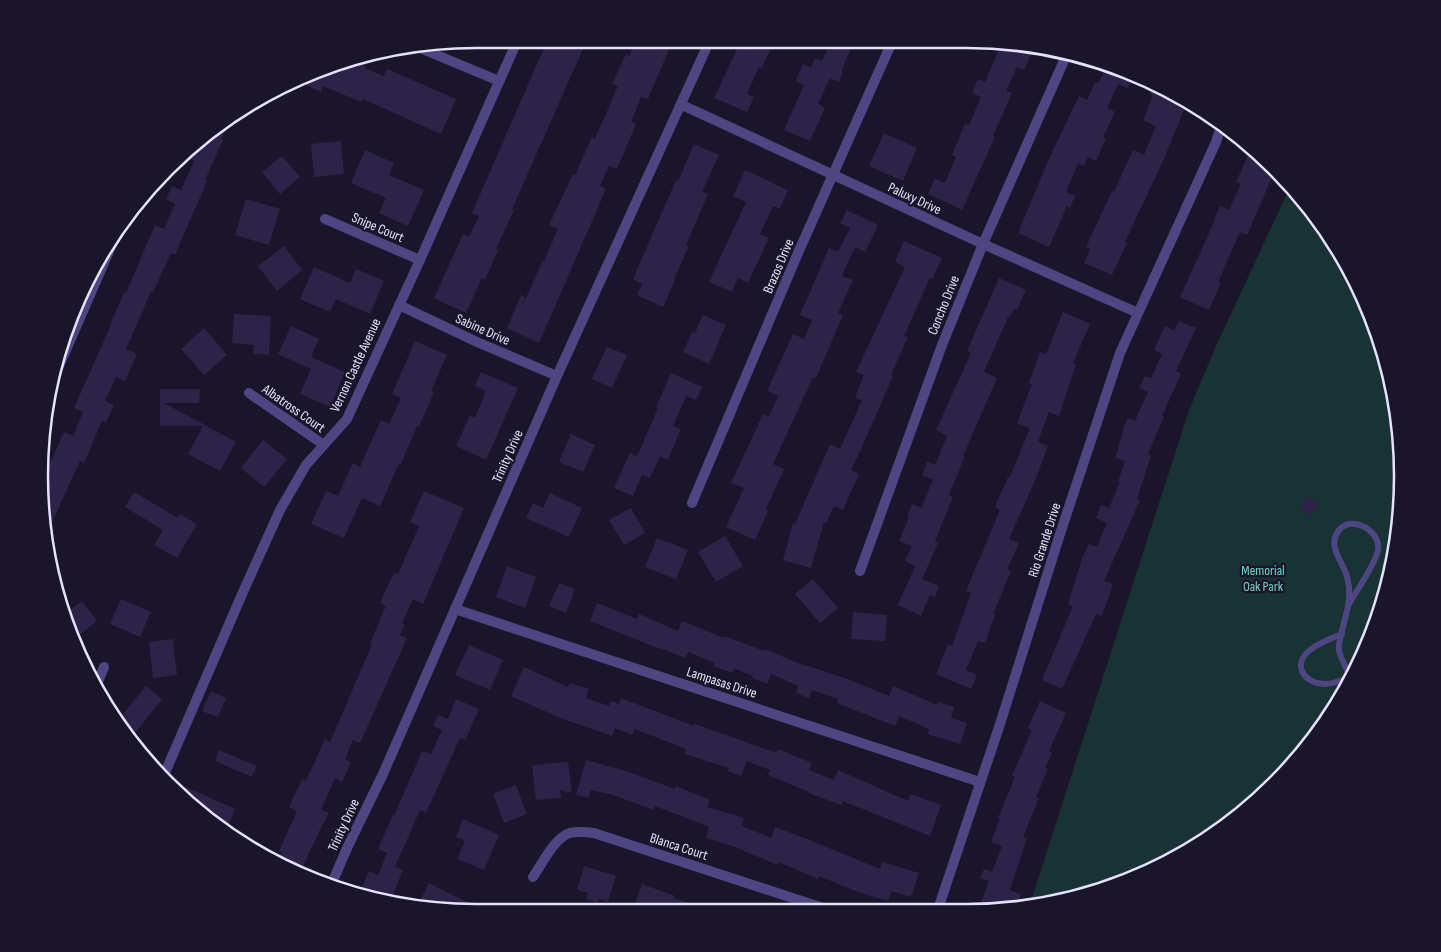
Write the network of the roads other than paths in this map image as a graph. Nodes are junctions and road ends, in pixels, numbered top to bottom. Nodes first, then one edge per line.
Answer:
1 (514, 48) edge
2 (707, 48) edge
3 (889, 48) edge
4 (426, 50) edge
5 (1064, 59) edge
6 (499, 81) junction
7 (682, 105) junction
8 (1219, 131) edge
9 (833, 175) junction
10 (325, 220) dead end
11 (983, 244) junction
12 (420, 260) junction
13 (101, 268) edge
14 (399, 305) junction
15 (1138, 314) junction
16 (67, 347) edge
17 (557, 376) junction
18 (249, 393) dead end
19 (324, 445) junction
20 (692, 503) dead end
21 (860, 571) dead end
22 (1349, 604) junction
23 (455, 608) junction
24 (1342, 634) junction
25 (104, 667) dead end
26 (1347, 669) edge
27 (99, 679) edge
28 (1341, 680) edge
29 (166, 772) edge
30 (980, 782) junction
31 (533, 877) dead end
32 (333, 880) edge
33 (811, 904) edge
34 (940, 904) edge

1 - 6 street, Vernon Castle Avenue
2 - 7 street, Trinity Drive
3 - 9 street, Brazos Drive
4 - 6 street
5 - 11 street, Concho Drive
6 - 12 street, Vernon Castle Avenue
7 - 9 street, Paluxy Drive
7 - 17 street, Trinity Drive
8 - 15 street, Rio Grande Drive
9 - 11 street, Paluxy Drive
9 - 20 street, Brazos Drive
10 - 12 street, Snipe Court
11 - 15 street, Paluxy Drive
11 - 21 street, Concho Drive
12 - 14 street, Vernon Castle Avenue
13 - 16 street
14 - 17 street, Sabine Drive
14 - 19 street, Vernon Castle Avenue
15 - 30 street, Rio Grande Drive
17 - 23 street, Trinity Drive
18 - 19 street, Albatross Court
19 - 29 street, Vernon Castle Avenue
22 - 22 lane
22 - 24 lane
23 - 30 street, Lampasas Drive
23 - 32 street, Trinity Drive
24 - 26 lane
24 - 28 lane
25 - 27 street
30 - 34 street, Rio Grande Drive
31 - 33 street, Blanca Court

